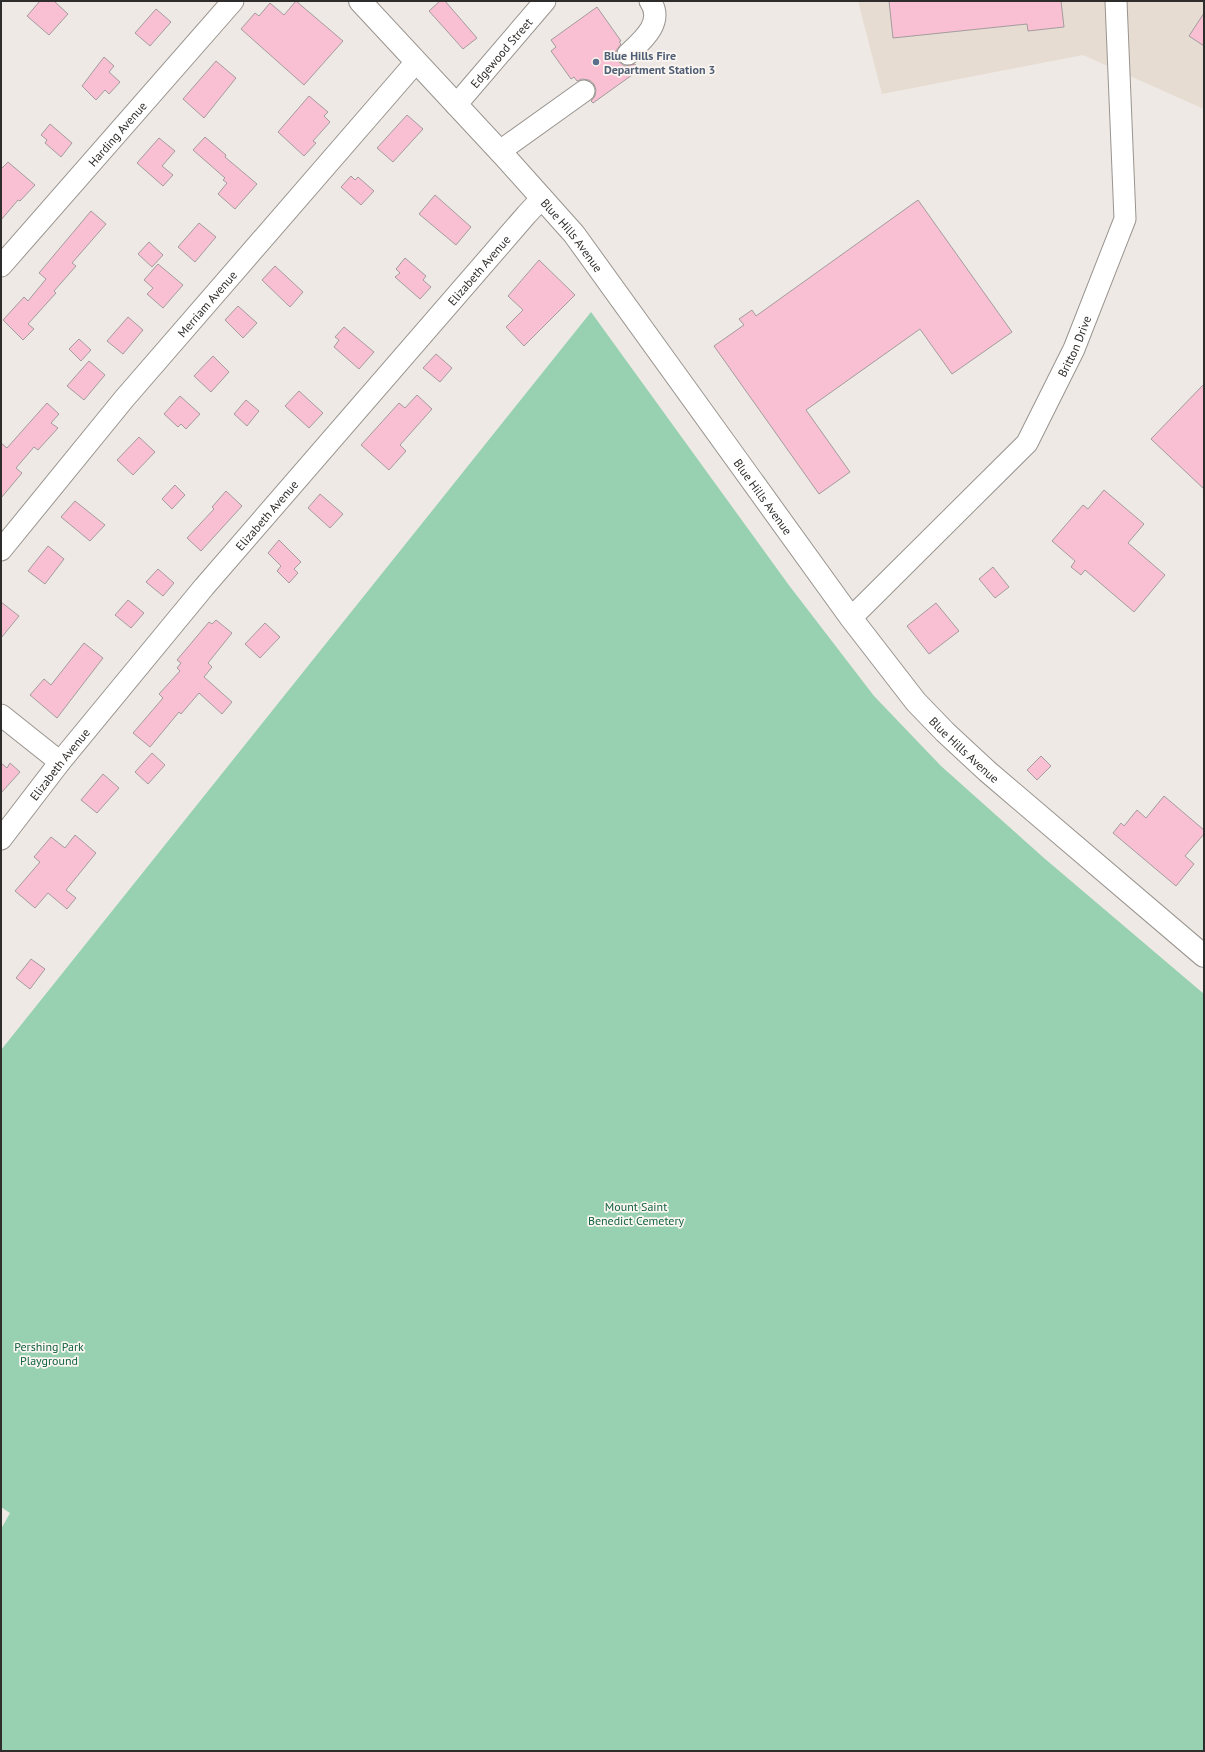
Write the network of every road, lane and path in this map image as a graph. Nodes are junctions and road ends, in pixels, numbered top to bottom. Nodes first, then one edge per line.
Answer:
1 (232, 1) edge
2 (360, 1) edge
3 (545, 1) edge
4 (650, 1) edge
5 (1116, 1) edge
6 (628, 54) dead end
7 (416, 62) junction
8 (584, 92) dead end
9 (456, 105) junction
10 (500, 151) junction
11 (542, 198) junction
12 (1, 266) edge
13 (1, 550) edge
14 (851, 618) junction
15 (1, 715) edge
16 (60, 762) junction
17 (1, 839) edge
18 (1204, 956) edge

1 - 12 street, Harding Avenue
2 - 7 main road, Blue Hills Avenue
3 - 9 street, Edgewood Street
4 - 6 street
5 - 14 street, Britton Drive
7 - 9 main road, Blue Hills Avenue
7 - 13 street, Merriam Avenue
8 - 10 street
9 - 10 main road, Blue Hills Avenue
10 - 11 main road, Blue Hills Avenue
11 - 14 main road, Blue Hills Avenue
11 - 16 street, Elizabeth Avenue
14 - 18 main road, Blue Hills Avenue
15 - 16 street
16 - 17 street, Elizabeth Avenue

